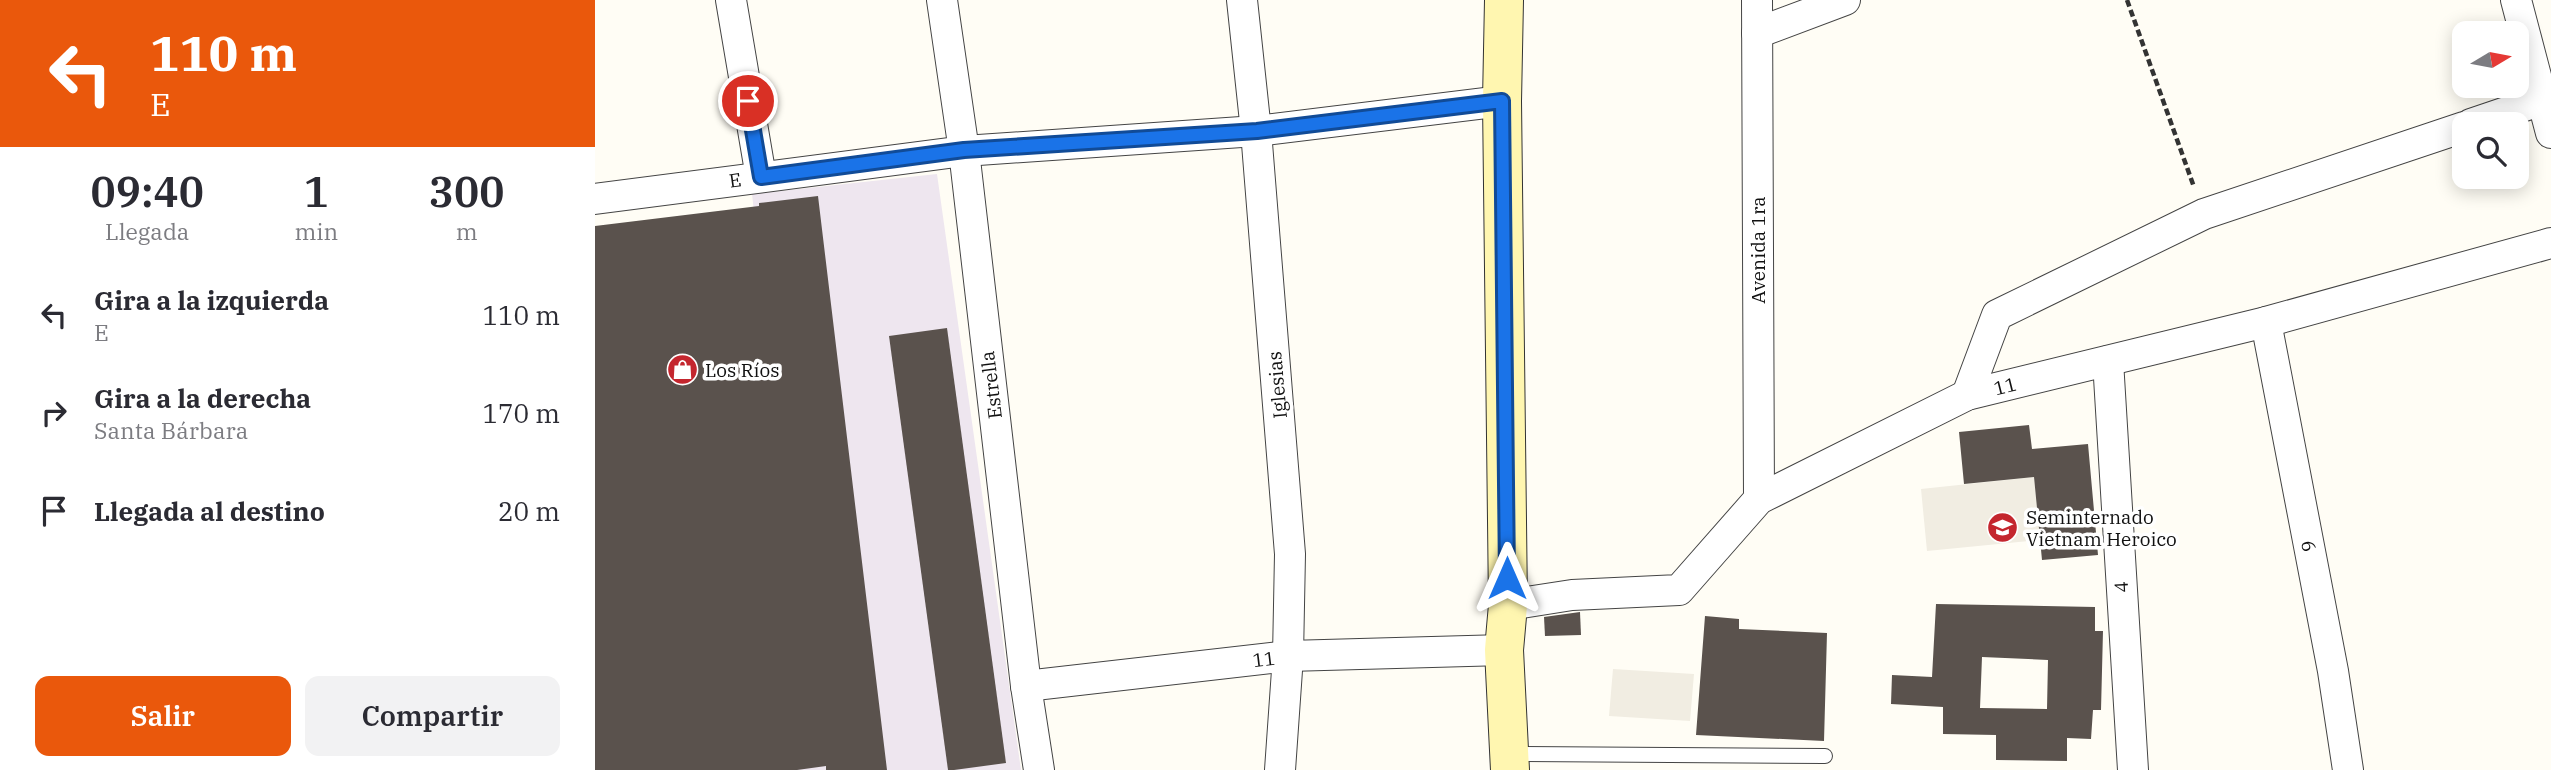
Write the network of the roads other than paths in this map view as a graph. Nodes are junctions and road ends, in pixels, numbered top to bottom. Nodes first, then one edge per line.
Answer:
1 (731, 0) edge
2 (942, 0) edge
3 (1242, 0) edge
4 (1504, 0) edge
5 (1757, 0) edge
6 (1846, 0) edge
7 (2516, 0) edge
8 (1757, 33) junction
9 (2542, 100) junction
10 (1502, 101) junction
11 (2506, 112) edge
12 (1257, 131) junction
13 (2452, 131) edge
14 (2551, 133) edge
15 (964, 150) junction
16 (761, 177) junction
17 (595, 199) edge
18 (2551, 243) edge
19 (2266, 322) junction
20 (2108, 361) junction
21 (1967, 395) junction
22 (1759, 499) junction
23 (1508, 605) junction
24 (1504, 650) junction
25 (1288, 656) junction
26 (1026, 686) junction
27 (1825, 756) dead end
28 (1510, 762) edge
29 (1039, 770) edge
30 (1280, 770) edge
31 (2133, 770) edge
32 (2348, 770) edge

1 - 16 street
2 - 15 street, Estrella
3 - 12 street, Iglesias
4 - 10 street
5 - 8 street, Avenida 1ra
6 - 8 street
7 - 9 street
8 - 22 street, Avenida 1ra
9 - 11 street
9 - 14 street
10 - 12 street, E
10 - 23 street
12 - 15 street, E
12 - 25 street, Iglesias
13 - 21 street
15 - 16 street, E
15 - 26 street, Estrella
16 - 17 street, E
18 - 19 street, 11
19 - 20 street, 11
19 - 32 street, 6
20 - 21 street, 11
20 - 31 street, 4
21 - 22 street, 11
22 - 23 street, 11
23 - 24 street
24 - 25 street, 11
24 - 28 street
25 - 26 street, 11
25 - 30 street, Iglesias
26 - 29 street, Estrella
27 - 28 lane

